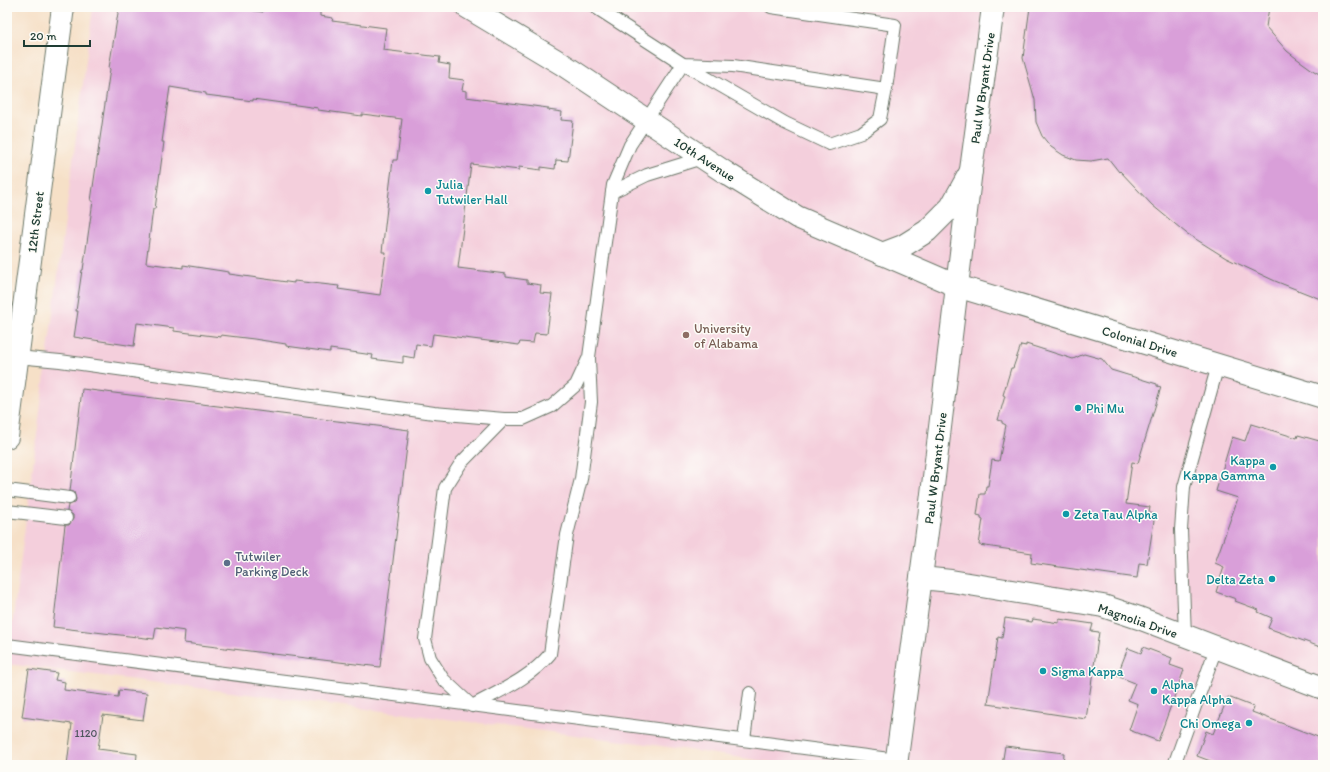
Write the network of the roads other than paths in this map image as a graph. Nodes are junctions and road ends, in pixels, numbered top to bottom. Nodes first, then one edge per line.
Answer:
1 (63, 7) edge
2 (467, 7) edge
3 (595, 7) edge
4 (770, 7) edge
5 (993, 7) edge
6 (683, 64) junction
7 (886, 90) junction
8 (645, 120) junction
9 (702, 158) junction
10 (971, 170) junction
11 (612, 192) junction
12 (882, 254) junction
13 (957, 286) junction
14 (589, 357) junction
15 (1218, 365) junction
16 (13, 366) edge
17 (1323, 397) edge
18 (504, 419) junction
19 (7, 437) edge
20 (7, 490) edge
21 (69, 498) dead end
22 (7, 511) edge
23 (66, 518) dead end
24 (921, 578) junction
25 (1185, 636) junction
26 (7, 646) edge
27 (1216, 648) junction
28 (1323, 688) edge
29 (750, 693) dead end
30 (472, 706) junction
31 (744, 740) junction
32 (897, 762) edge
33 (1174, 765) edge

1 - 16 street, 12th Street
2 - 8 street, 10th Avenue
3 - 6 lane
4 - 7 lane
5 - 10 street, Paul W Bryant Drive
6 - 7 lane
6 - 7 lane
6 - 8 lane
8 - 9 street, 10th Avenue
8 - 11 lane
9 - 11 lane
9 - 12 street, 10th Avenue
10 - 12 street, Paul W Bryant Drive
10 - 13 street, Paul W Bryant Drive
11 - 14 lane
12 - 13 street, 10th Avenue
13 - 15 street, Colonial Drive
13 - 24 street, Paul W Bryant Drive
14 - 18 lane
14 - 30 lane
15 - 17 street, Colonial Drive
15 - 25 lane
16 - 18 lane
16 - 19 street, 12th Street
18 - 30 lane
20 - 21 lane
22 - 23 lane
24 - 25 street, Magnolia Drive
24 - 32 street, Paul W Bryant Drive
25 - 27 street, Magnolia Drive
26 - 30 lane
27 - 28 street, Magnolia Drive
27 - 33 lane
29 - 31 lane
30 - 31 lane
31 - 32 lane

